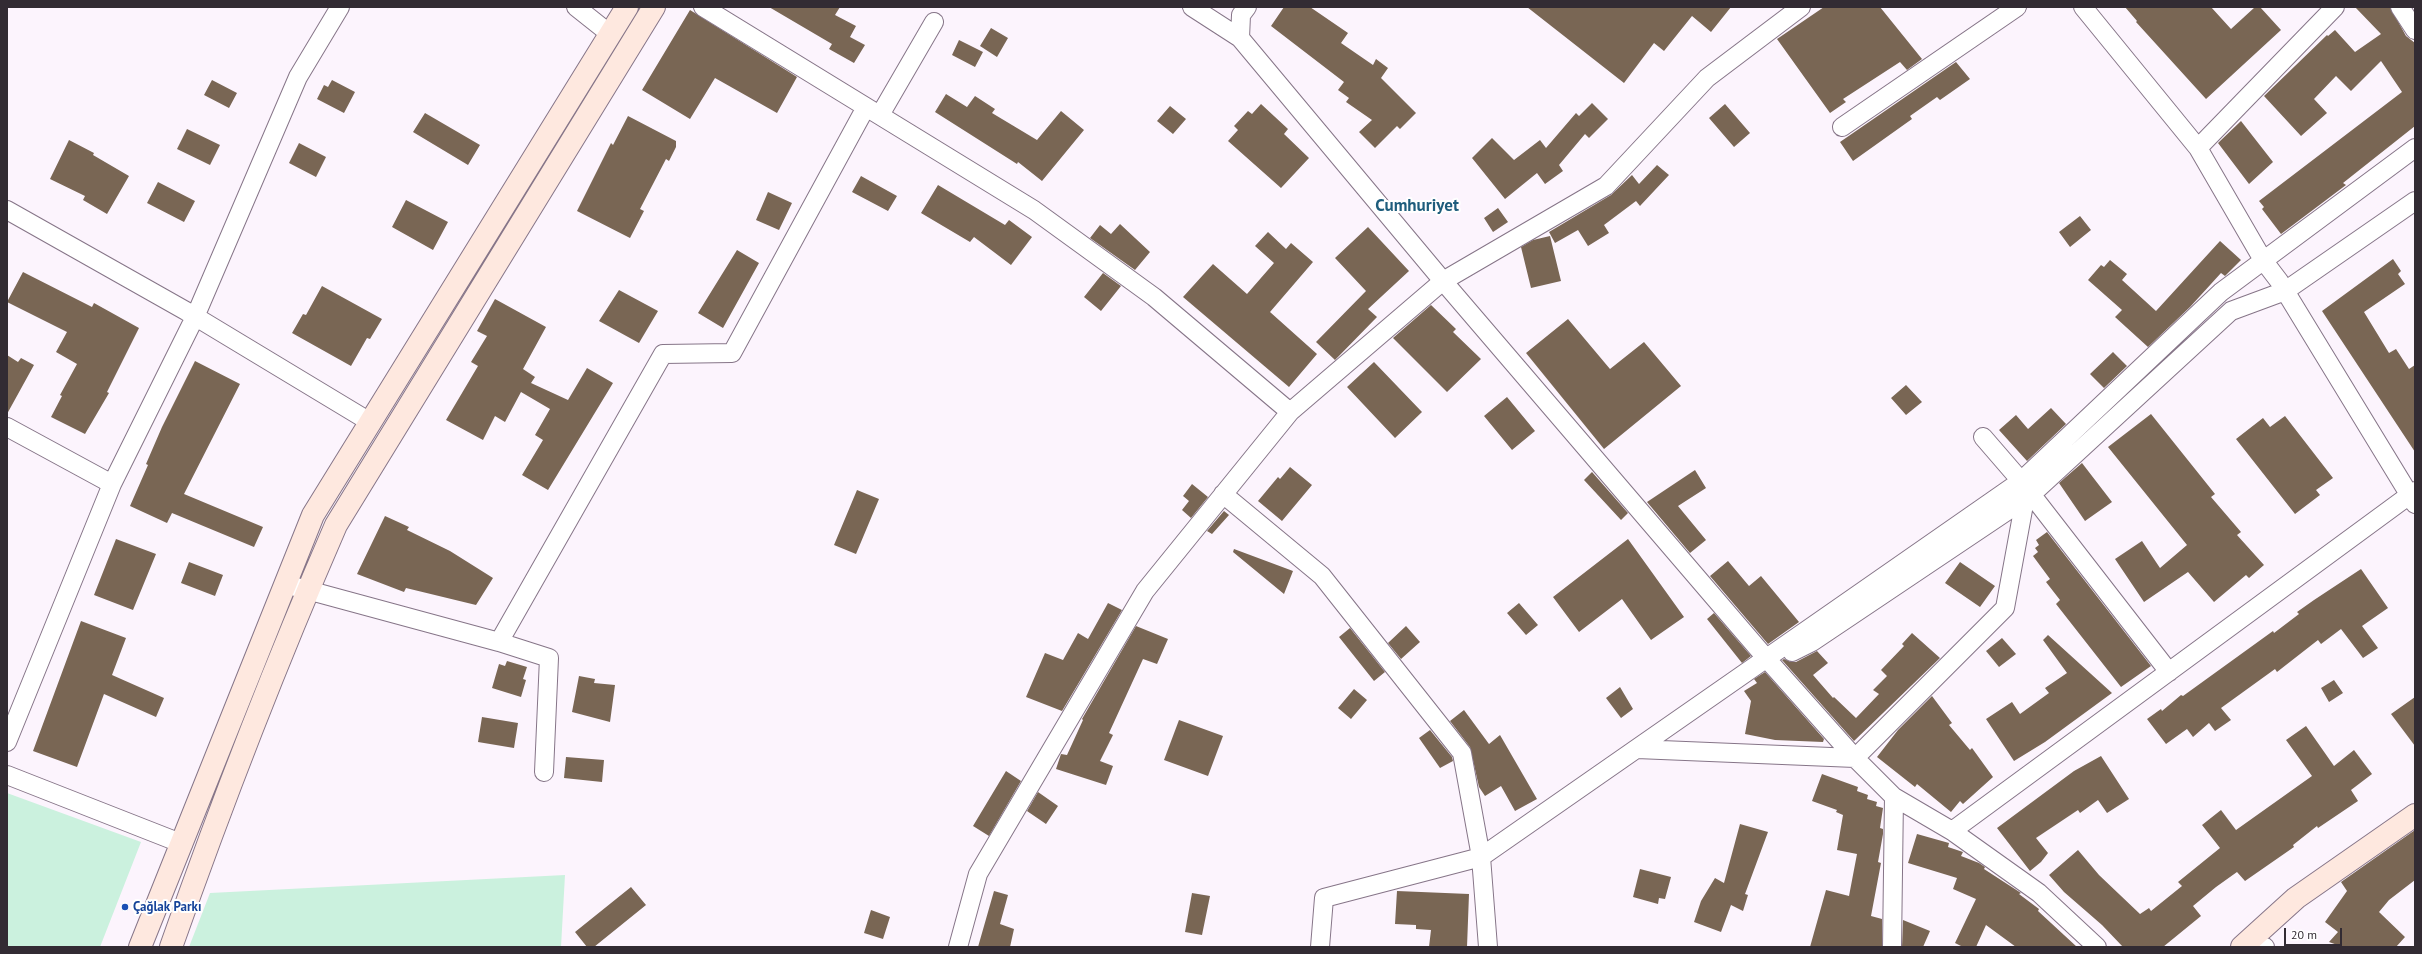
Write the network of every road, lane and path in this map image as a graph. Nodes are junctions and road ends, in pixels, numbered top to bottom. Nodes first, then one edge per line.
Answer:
1 (340, 7) edge
2 (576, 7) edge
3 (627, 7) edge
4 (654, 7) edge
5 (703, 7) edge
6 (1192, 7) edge
7 (1247, 7) edge
8 (1801, 7) edge
9 (2017, 7) edge
10 (2083, 7) edge
11 (2334, 7) edge
12 (2400, 7) edge
13 (934, 22) dead end
14 (2415, 30) edge
15 (610, 34) junction
16 (1240, 38) junction
17 (873, 111) junction
18 (1842, 128) dead end
19 (2198, 148) junction
20 (2415, 148) edge
21 (2415, 201) edge
22 (7, 210) edge
23 (2263, 260) junction
24 (1443, 281) junction
25 (2285, 291) junction
26 (195, 317) junction
27 (1290, 412) junction
28 (370, 422) junction
29 (7, 427) edge
30 (1983, 437) dead end
31 (112, 484) junction
32 (2026, 492) junction
33 (1223, 494) junction
34 (2413, 497) edge
35 (285, 584) junction
36 (308, 590) junction
37 (499, 642) junction
38 (1766, 658) junction
39 (2169, 672) junction
40 (7, 742) edge
41 (1637, 749) junction
42 (1854, 758) junction
43 (544, 772) dead end
44 (7, 775) edge
45 (1894, 798) junction
46 (2415, 815) edge
47 (1952, 831) junction
48 (183, 844) junction
49 (1481, 857) junction
50 (2251, 946) edge
51 (140, 947) edge
52 (170, 947) edge
53 (958, 947) edge
54 (1320, 947) edge
55 (1488, 947) edge
56 (1892, 947) edge
57 (2097, 947) edge

1 - 26 street
2 - 15 street
3 - 15 street
4 - 36 street
5 - 17 street
6 - 16 street
7 - 16 street
8 - 24 street
9 - 18 street
10 - 19 street
11 - 19 street
12 - 14 street
13 - 17 street
15 - 28 street
16 - 24 street
17 - 27 street
17 - 37 street
19 - 23 street
20 - 23 street
21 - 25 street
22 - 26 street
23 - 25 street
23 - 32 street
24 - 27 street
24 - 38 street
25 - 32 street
25 - 34 street
26 - 28 street
26 - 31 street
27 - 33 street
28 - 35 street
29 - 31 street
30 - 32 street
31 - 40 street
32 - 38 street
32 - 39 street
32 - 42 street
33 - 49 street
33 - 53 street
34 - 39 street
35 - 36 street
35 - 48 street
36 - 37 street
36 - 52 street
37 - 43 street
38 - 41 street
38 - 42 street
39 - 47 street
41 - 42 street
41 - 49 street
42 - 45 street
44 - 48 street
45 - 47 street
45 - 56 street
46 - 50 street
47 - 57 street
48 - 51 street
49 - 54 street
49 - 55 street

